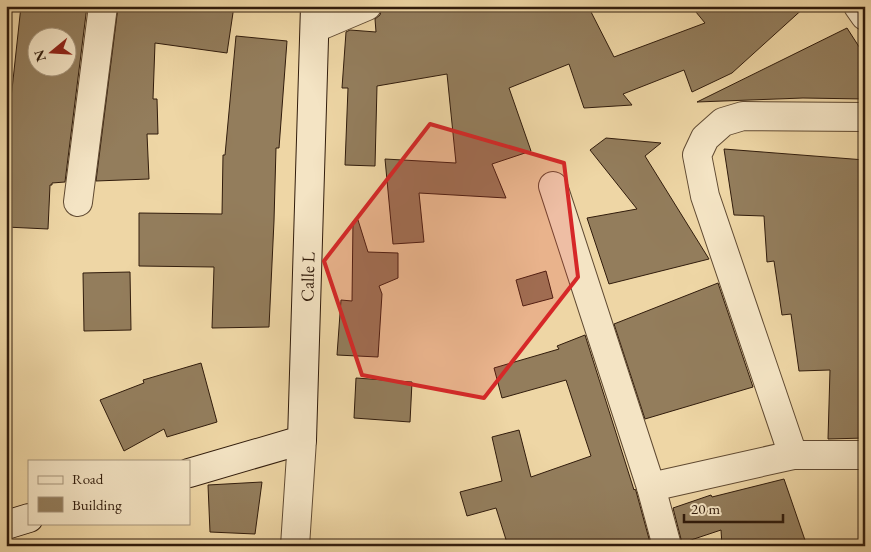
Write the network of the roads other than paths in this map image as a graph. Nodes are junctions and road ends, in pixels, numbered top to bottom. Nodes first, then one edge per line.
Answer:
1 (102, 6) edge
2 (367, 6) edge
3 (858, 6) edge
4 (865, 16) edge
5 (315, 17) edge
6 (865, 117) edge
7 (553, 186) dead end
8 (78, 202) dead end
9 (302, 440) junction
10 (793, 455) junction
11 (865, 455) edge
12 (190, 473) edge
13 (651, 487) junction
14 (295, 546) edge
15 (667, 546) edge

1 - 8 street
2 - 5 street
3 - 4 street
5 - 9 street, Calle L
6 - 10 street
7 - 13 street
9 - 12 street
9 - 14 street, Calle L
10 - 11 street
10 - 13 street
13 - 15 street

